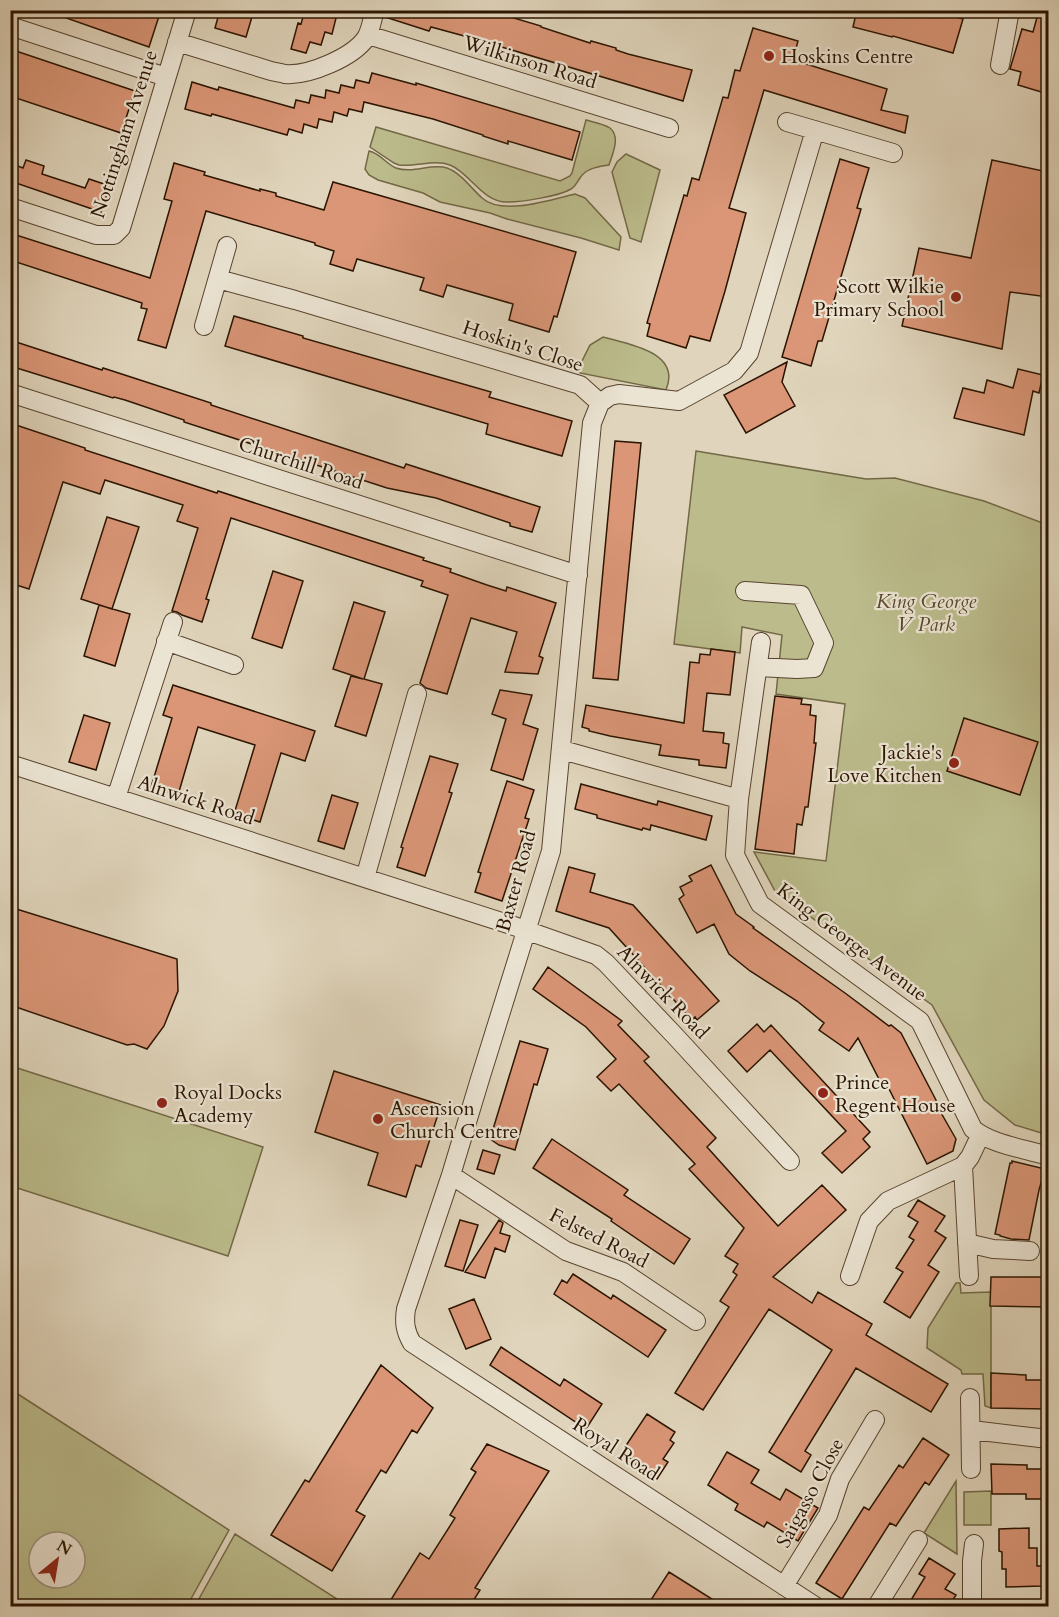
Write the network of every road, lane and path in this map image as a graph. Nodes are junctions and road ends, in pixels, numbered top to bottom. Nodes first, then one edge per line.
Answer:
1 (187, 10) edge
2 (375, 10) edge
3 (1010, 10) edge
4 (10, 26) edge
5 (368, 35) junction
6 (177, 42) junction
7 (999, 65) dead end
8 (166, 77) junction
9 (787, 122) dead end
10 (669, 128) dead end
11 (815, 130) junction
12 (893, 153) dead end
13 (10, 207) edge
14 (227, 246) dead end
15 (218, 279) junction
16 (204, 326) dead end
17 (10, 393) edge
18 (600, 403) junction
19 (578, 575) junction
20 (745, 591) dead end
21 (173, 622) dead end
22 (166, 641) junction
23 (761, 642) dead end
24 (234, 665) dead end
25 (758, 666) junction
26 (417, 694) dead end
27 (562, 750) junction
28 (10, 764) edge
29 (116, 798) junction
30 (739, 800) junction
31 (365, 878) junction
32 (526, 930) junction
33 (980, 1136) junction
34 (1048, 1156) edge
35 (790, 1161) dead end
36 (963, 1166) junction
37 (451, 1175) junction
38 (967, 1243) junction
39 (1030, 1251) dead end
40 (850, 1276) dead end
41 (969, 1276) dead end
42 (404, 1321) joint
43 (696, 1321) dead end
44 (970, 1398) dead end
45 (875, 1420) dead end
46 (972, 1430) junction
47 (1048, 1439) edge
48 (972, 1469) dead end
49 (918, 1540) dead end
50 (974, 1544) dead end
51 (784, 1586) junction
52 (816, 1606) edge
53 (877, 1606) edge
54 (972, 1606) edge

1 - 6 street, Nottingham Avenue
2 - 5 street
3 - 7 street
4 - 8 street
5 - 6 street
5 - 10 street, Wilkinson Road
6 - 8 street, Nottingham Avenue
8 - 13 street, Nottingham Avenue
9 - 11 street
11 - 12 street
11 - 18 street
14 - 15 street
15 - 16 street
15 - 18 street, Hoskin's Close
17 - 19 street, Churchill Road
18 - 19 street, Baxter Road
19 - 27 street, Baxter Road
20 - 25 street
21 - 22 street, Alnwick Road
22 - 24 street
22 - 29 street, Alnwick Road
23 - 25 street, King George Avenue
25 - 30 street, King George Avenue
26 - 31 street
27 - 30 street
27 - 32 street, Baxter Road
28 - 29 street, Alnwick Road
29 - 31 street, Alnwick Road
30 - 33 street, King George Avenue
31 - 32 street, Alnwick Road
32 - 35 street, Alnwick Road
32 - 37 street, Baxter Road
33 - 34 street
33 - 36 street
36 - 38 street
36 - 40 street
37 - 42 street, Baxter Road
37 - 43 street, Felsted Road
38 - 39 street
38 - 41 street
42 - 51 street, Royal Road
44 - 46 street
45 - 51 street, Saigasso Close
46 - 47 street
46 - 48 street
49 - 53 street
50 - 54 street
51 - 52 street, Royal Road

